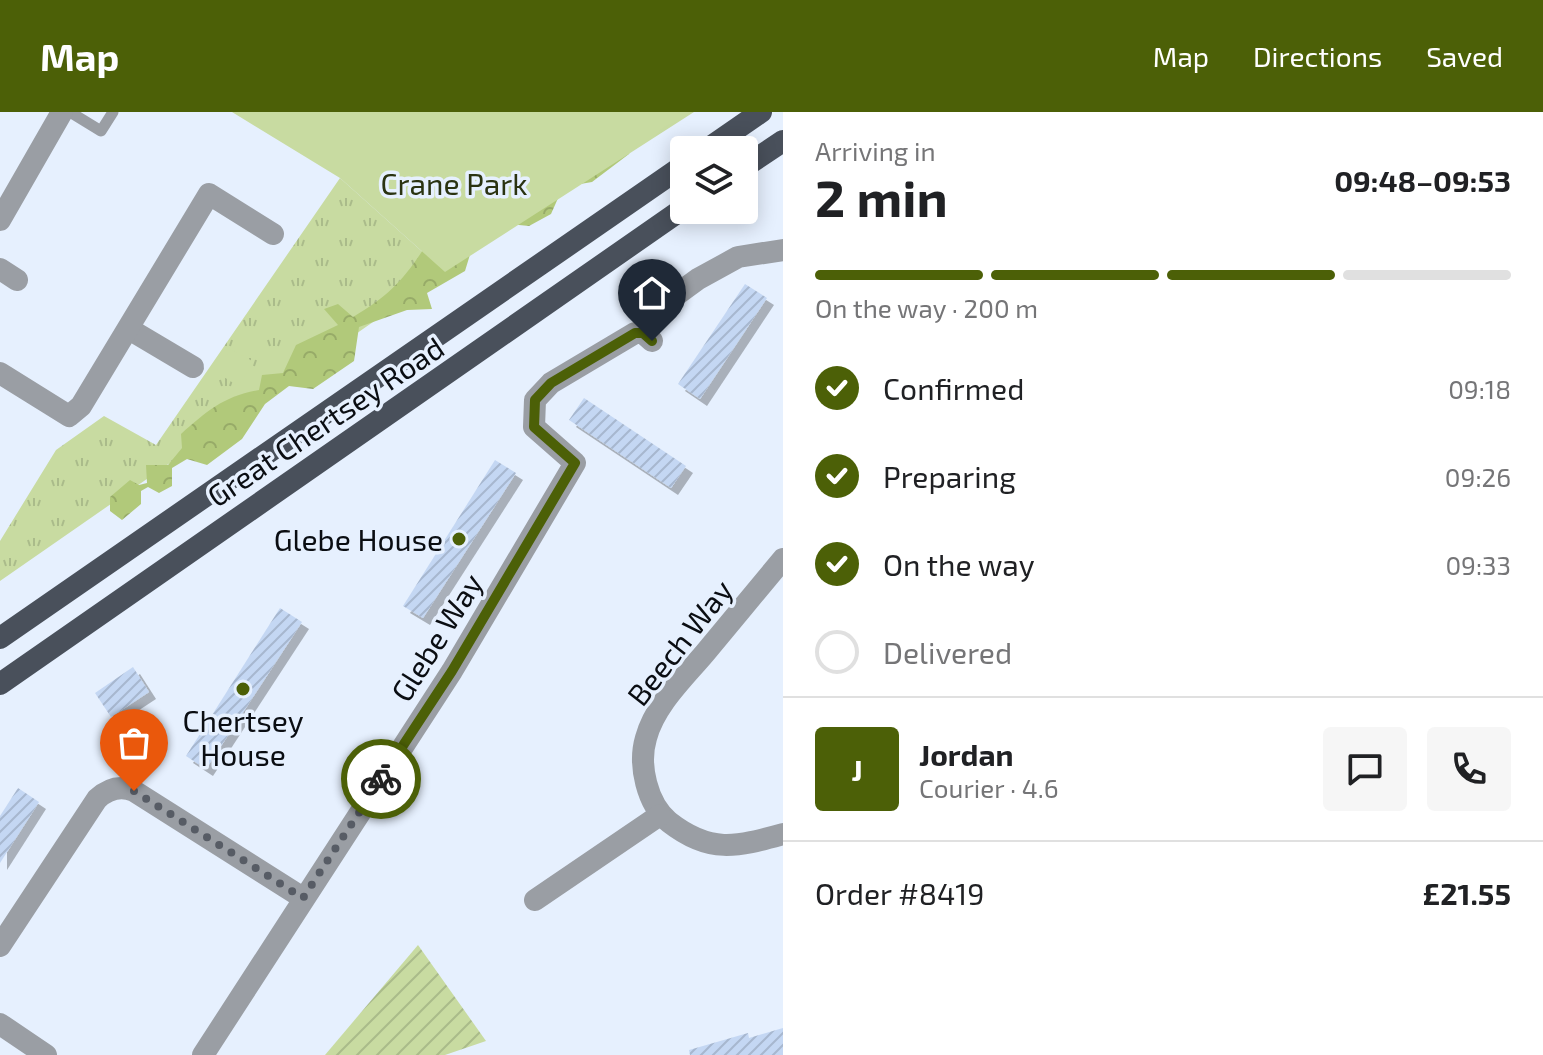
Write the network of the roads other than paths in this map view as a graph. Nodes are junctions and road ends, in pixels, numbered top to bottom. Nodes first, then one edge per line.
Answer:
1 (62, 112) edge
2 (70, 112) edge
3 (113, 112) edge
4 (761, 112) edge
5 (726, 136) edge
6 (783, 141) edge
7 (758, 158) edge
8 (670, 175) edge
9 (670, 218) edge
10 (0, 220) edge
11 (273, 234) dead end
12 (783, 250) edge
13 (129, 329) junction
14 (193, 367) dead end
15 (0, 373) edge
16 (783, 559) edge
17 (0, 638) edge
18 (0, 684) edge
19 (660, 815) junction
20 (783, 834) edge
21 (303, 898) junction
22 (535, 900) dead end
23 (0, 946) edge
24 (0, 1024) edge
25 (46, 1055) edge
26 (203, 1055) edge

1 - 10 street
2 - 3 lane
4 - 5 highway
6 - 7 highway
8 - 17 highway, Great Chertsey Road
9 - 18 highway, Great Chertsey Road
11 - 13 street
12 - 21 street, Glebe Way
13 - 14 street
13 - 15 street
16 - 19 street, Beech Way
19 - 20 street
19 - 22 street
21 - 23 street
21 - 26 street, Glebe Way
24 - 25 street

